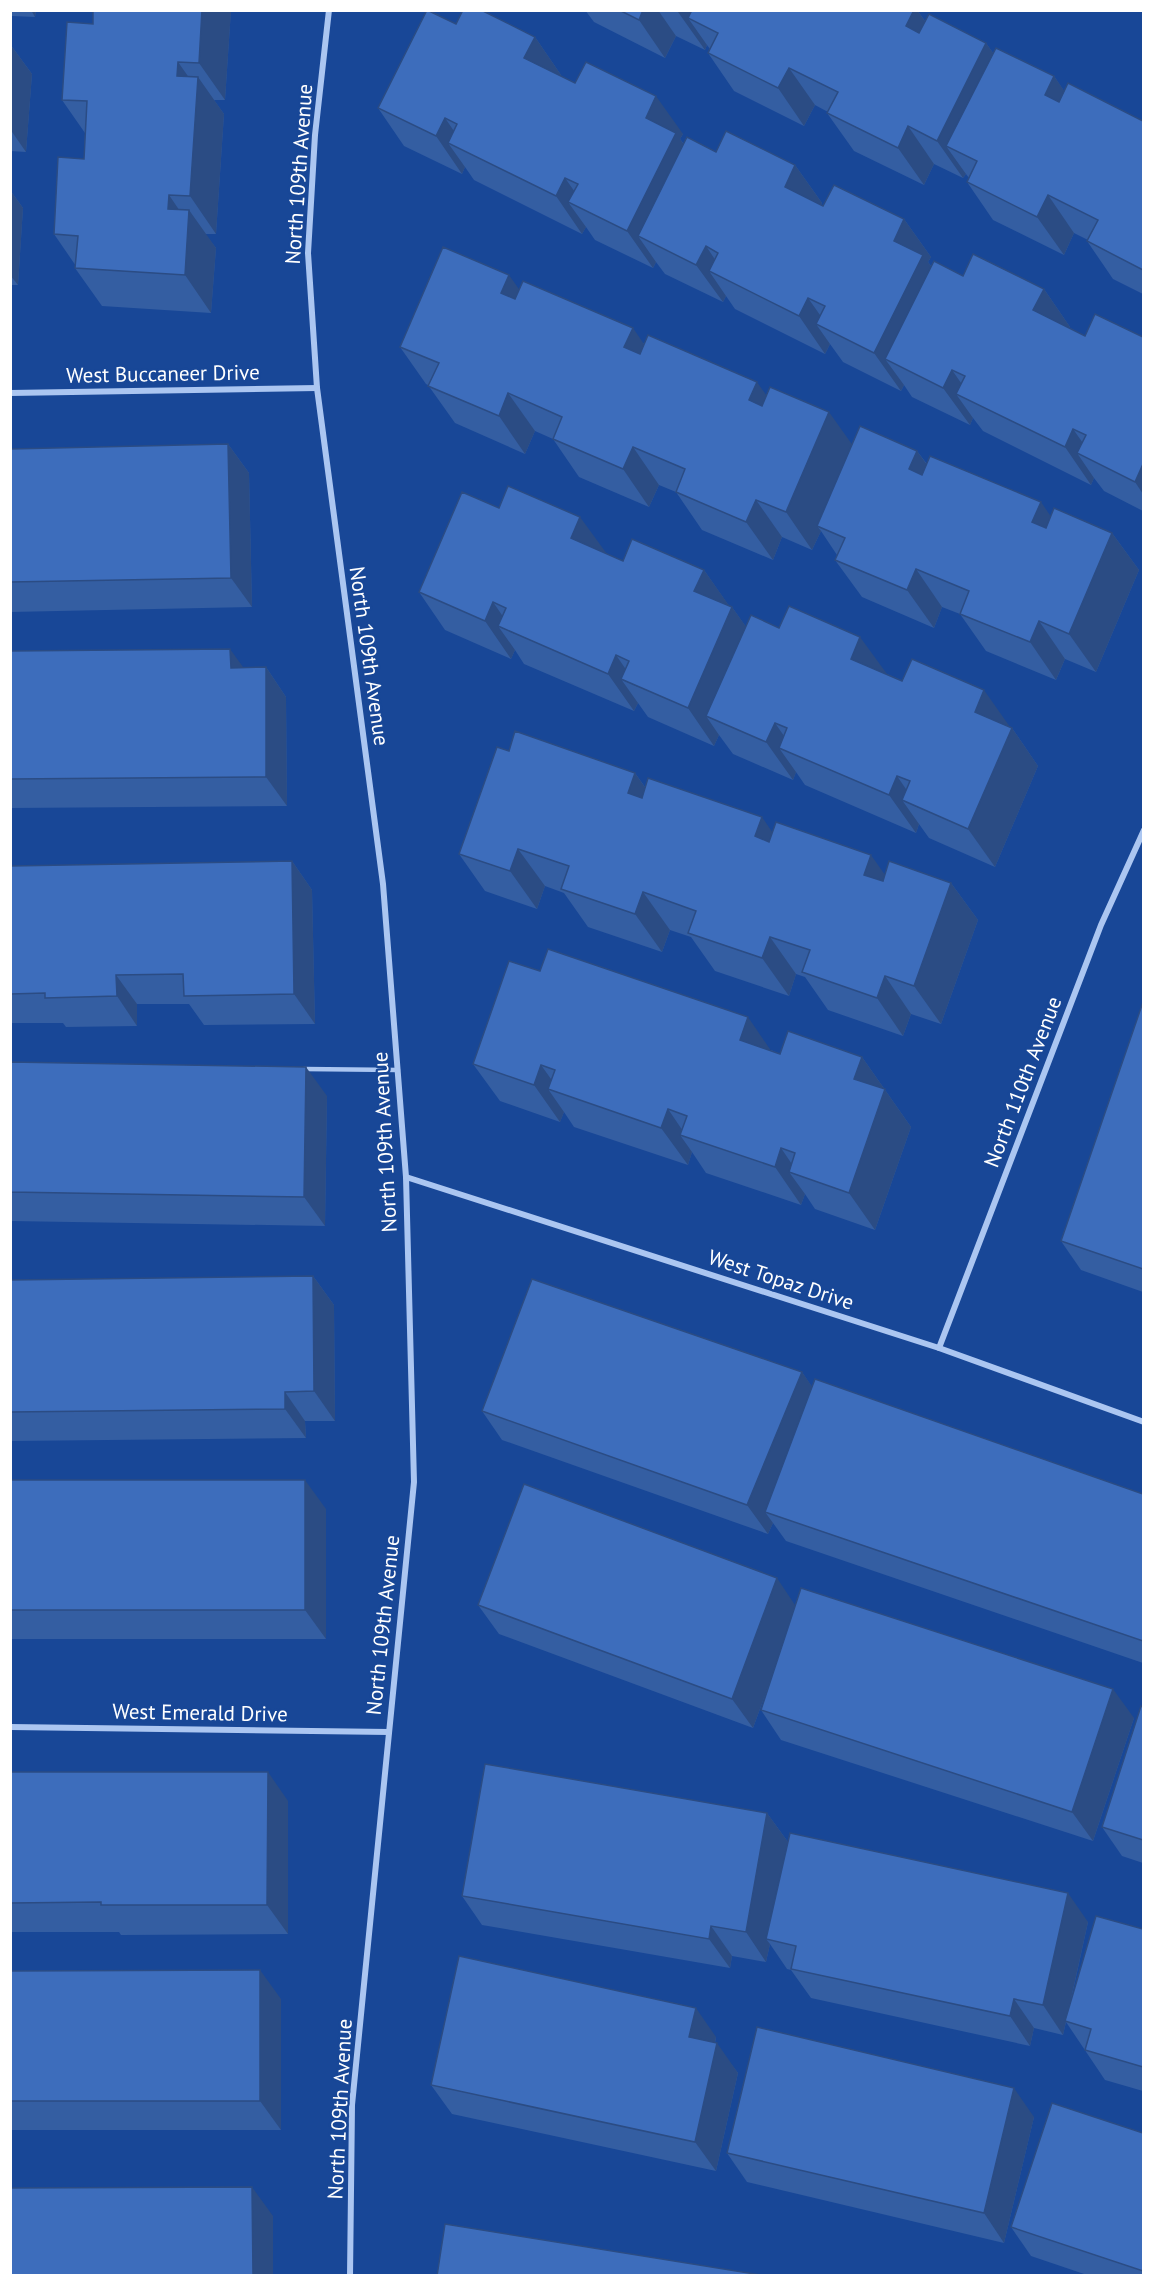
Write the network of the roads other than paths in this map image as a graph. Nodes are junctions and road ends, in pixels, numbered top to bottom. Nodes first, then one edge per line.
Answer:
1 (329, 10) edge
2 (317, 388) junction
3 (10, 393) edge
4 (1143, 830) edge
5 (292, 1069) edge
6 (398, 1070) junction
7 (406, 1177) junction
8 (939, 1348) junction
9 (1143, 1422) edge
10 (10, 1727) edge
11 (389, 1732) junction
12 (350, 2276) edge

1 - 2 street, North 109th Avenue
2 - 3 street, West Buccaneer Drive
2 - 6 street, North 109th Avenue
4 - 8 street, North 110th Avenue
5 - 6 lane
6 - 7 street, North 109th Avenue
7 - 8 street, West Topaz Drive
7 - 11 street, North 109th Avenue
8 - 9 street, West Topaz Drive
10 - 11 street, West Emerald Drive
11 - 12 street, North 109th Avenue

